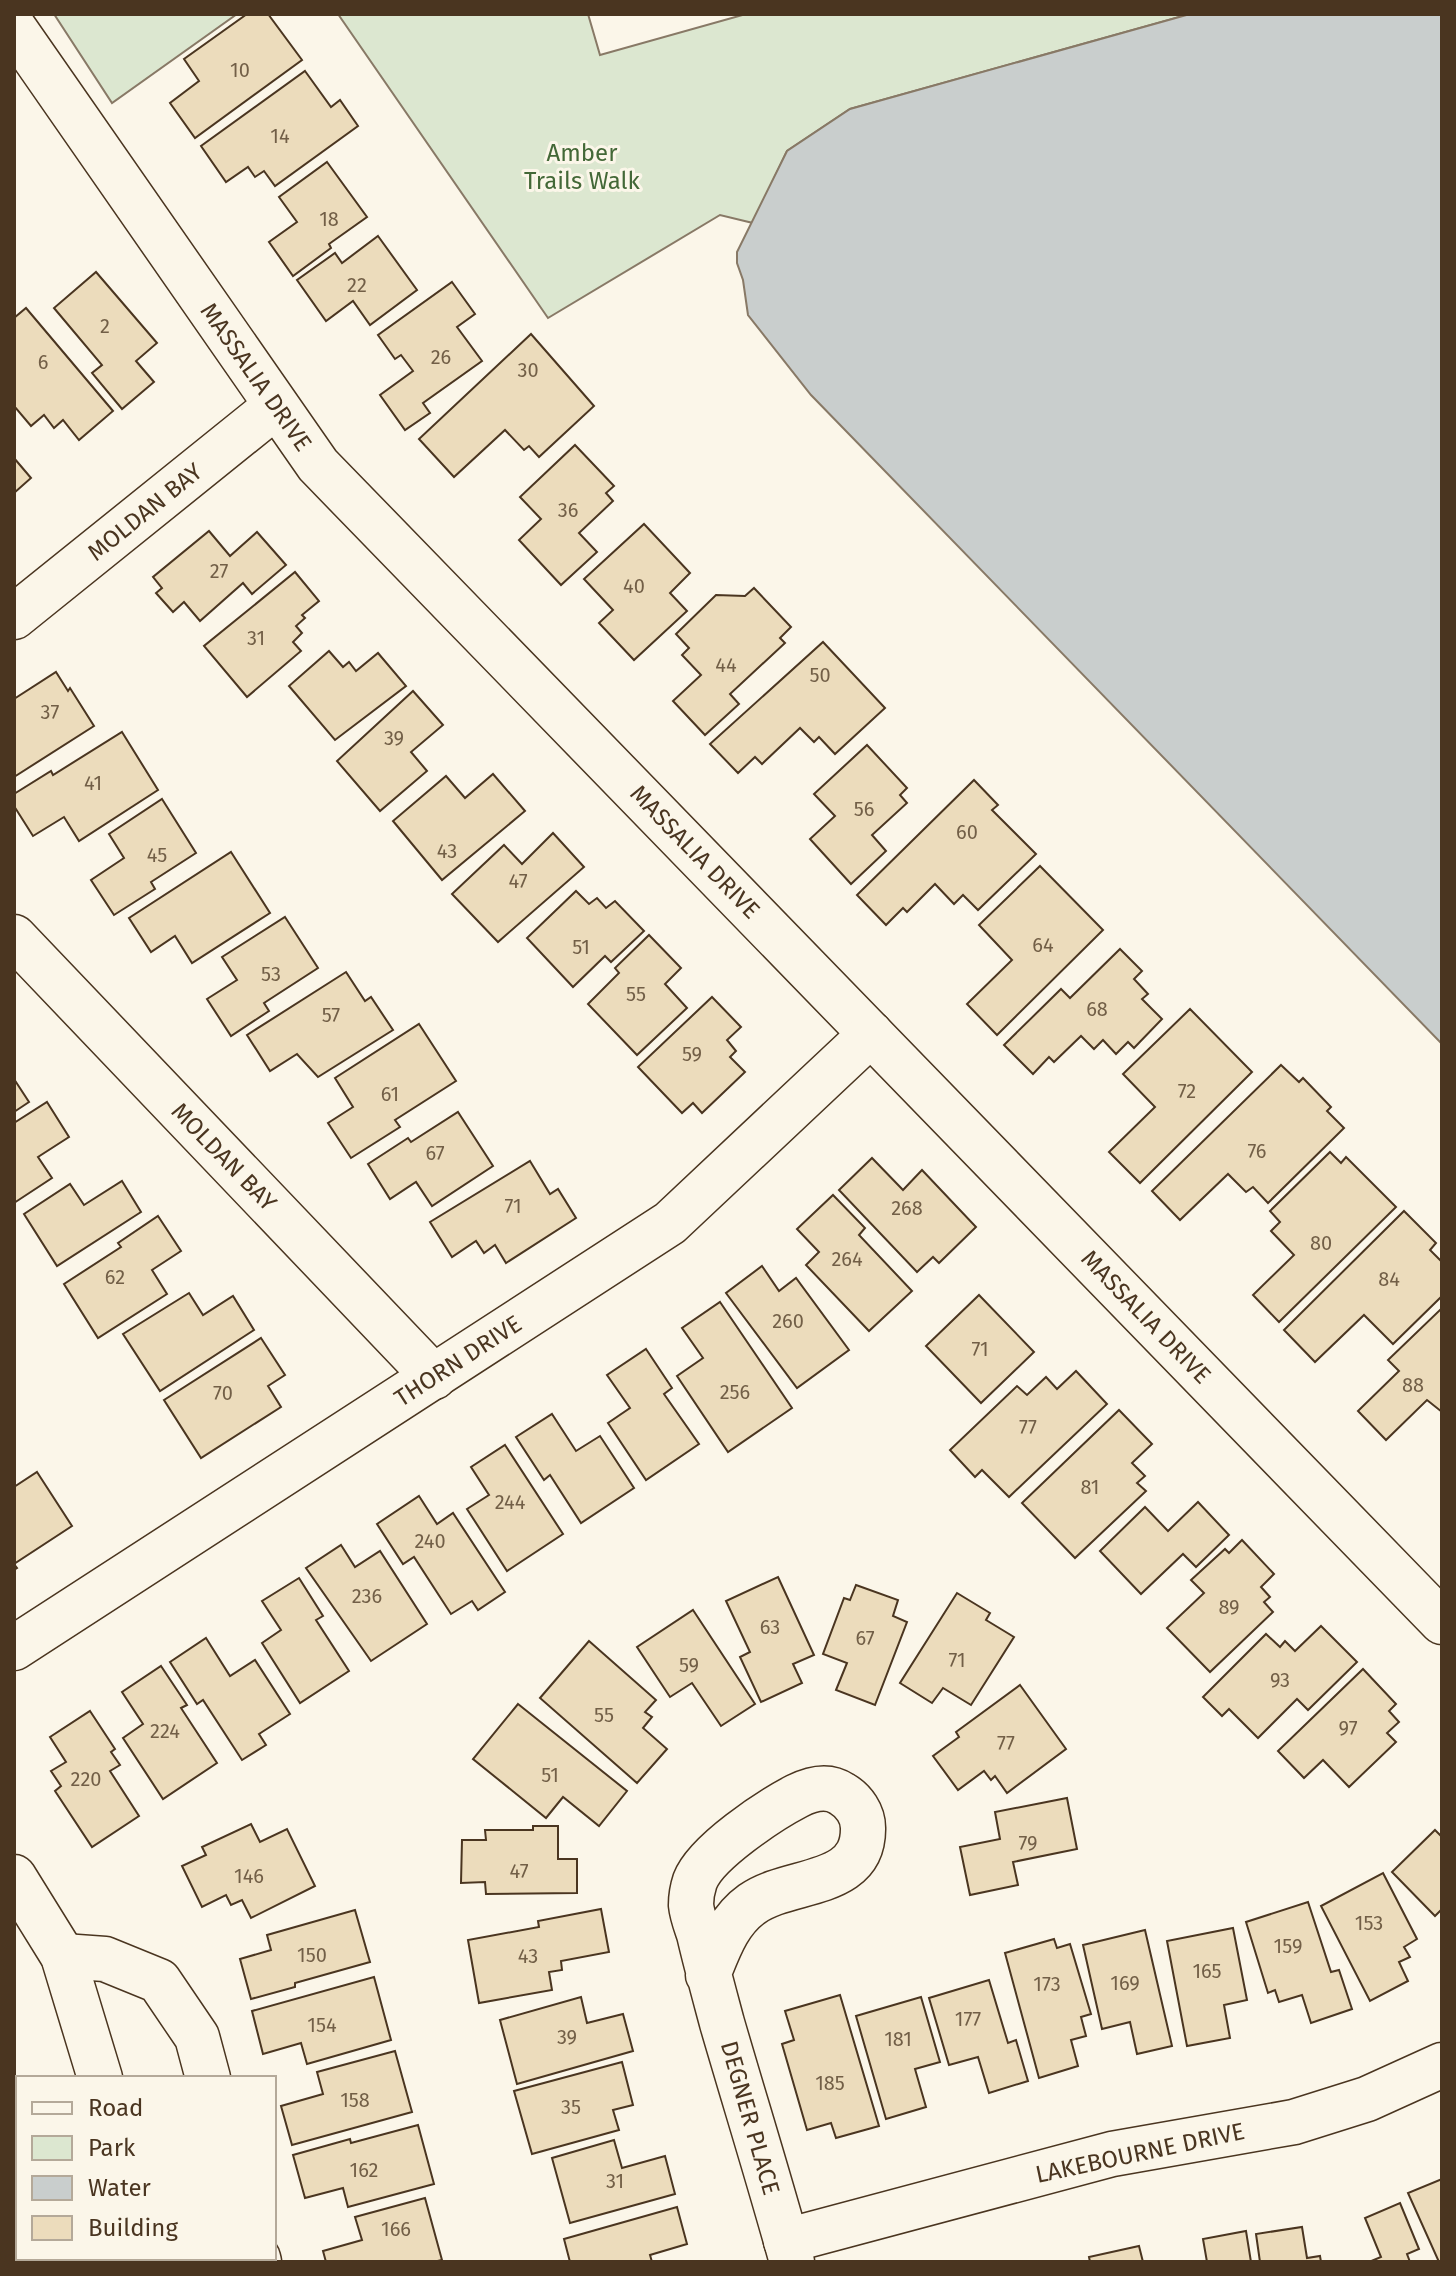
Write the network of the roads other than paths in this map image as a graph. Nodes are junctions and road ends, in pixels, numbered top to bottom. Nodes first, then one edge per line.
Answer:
1 (14, 28) edge
2 (276, 406) junction
3 (14, 617) edge
4 (14, 937) edge
5 (871, 1034) junction
6 (434, 1377) junction
7 (1442, 1622) edge
8 (14, 1648) edge
9 (14, 1877) edge
10 (63, 1956) junction
11 (708, 1975) dead end
12 (1442, 2065) edge
13 (99, 2076) edge
14 (207, 2076) edge
15 (789, 2252) edge

1 - 2 street, MASSALIA DRIVE
2 - 3 street, MOLDAN BAY
2 - 5 street, MASSALIA DRIVE
4 - 6 street, MOLDAN BAY
5 - 6 street, THORN DRIVE
5 - 7 street, MASSALIA DRIVE
6 - 8 street, THORN DRIVE
9 - 10 street
10 - 13 street
10 - 14 street
11 - 15 street, DEGNER PLACE
12 - 15 street, LAKEBOURNE DRIVE

